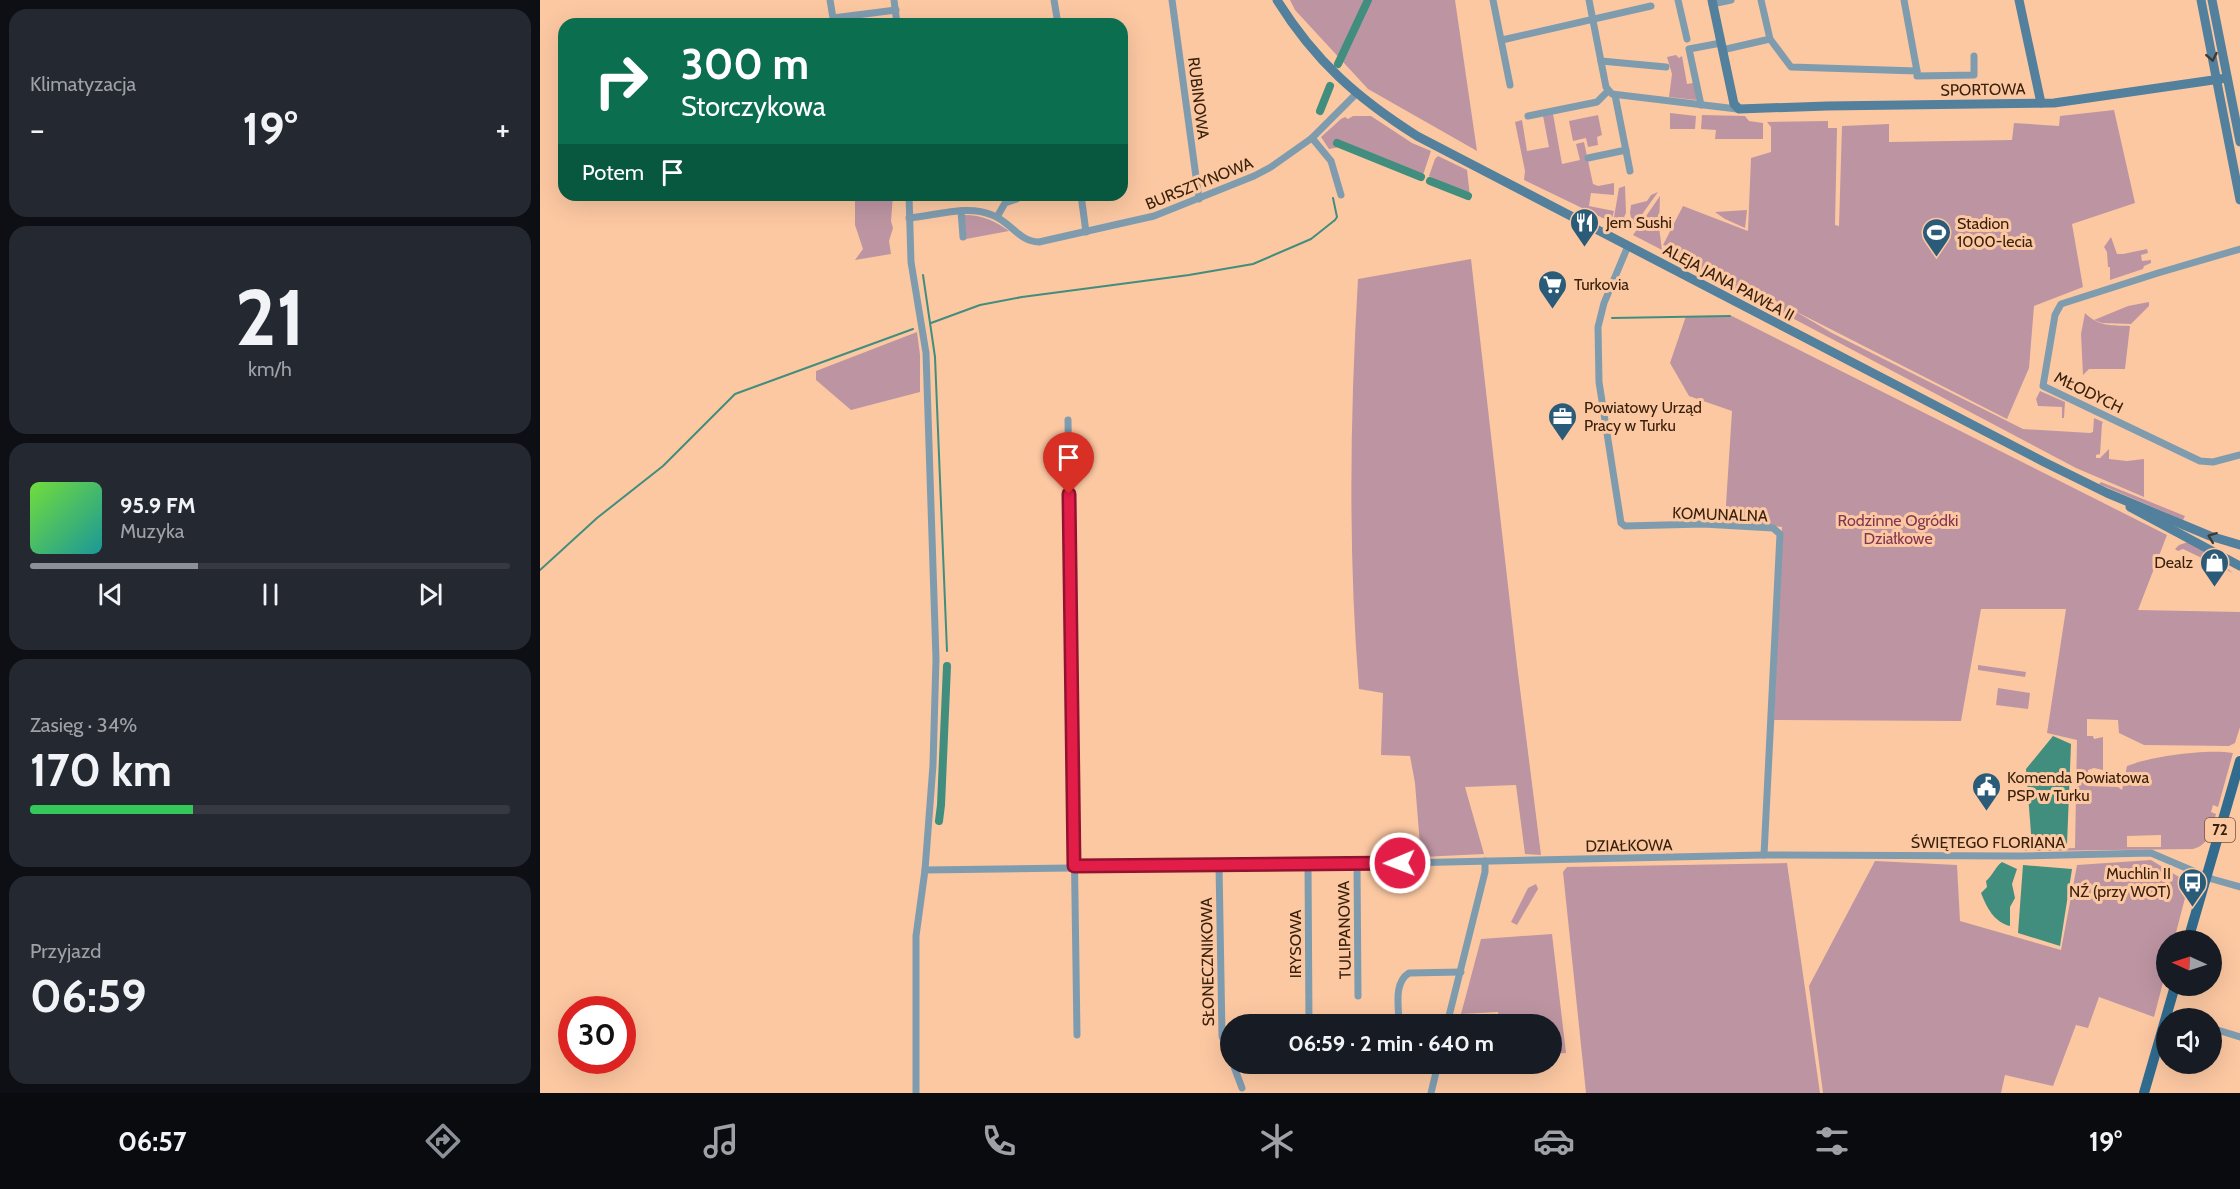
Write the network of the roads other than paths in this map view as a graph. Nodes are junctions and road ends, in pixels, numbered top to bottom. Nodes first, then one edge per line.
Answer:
1 (830, 0) edge
2 (894, 0) edge
3 (1054, 0) edge
4 (1173, 0) edge
5 (1277, 0) edge
6 (1493, 0) edge
7 (1589, 0) edge
8 (1678, 0) edge
9 (1731, 0) edge
10 (1761, 0) edge
11 (1904, 0) edge
12 (2019, 0) edge
13 (2201, 0) edge
14 (2212, 0) edge
15 (1712, 2) edge
16 (1651, 6) dead end
17 (896, 10) junction
18 (897, 18) edge
19 (1057, 18) edge
20 (2215, 18) junction
21 (2205, 20) junction
22 (1593, 21) junction
23 (1687, 39) dead end
24 (1770, 39) junction
25 (1502, 40) junction
26 (1721, 47) junction
27 (1974, 56) dead end
28 (1601, 61) junction
29 (1666, 66) dead end
30 (1917, 69) junction
31 (2227, 78) junction
32 (2216, 80) junction
33 (1510, 85) dead end
34 (1612, 93) junction
35 (1356, 94) junction
36 (2041, 103) junction
37 (1701, 105) junction
38 (1737, 109) junction
39 (1528, 116) dead end
40 (1312, 138) junction
41 (2240, 142) edge
42 (1626, 150) junction
43 (1587, 158) dead end
44 (1630, 171) dead end
45 (1341, 195) dead end
46 (1199, 200) junction
47 (2240, 200) edge
48 (909, 201) edge
49 (1011, 201) edge
50 (1082, 201) edge
51 (961, 212) junction
52 (997, 217) junction
53 (909, 218) junction
54 (1086, 232) junction
55 (963, 237) dead end
56 (1628, 246) junction
57 (2240, 249) edge
58 (1068, 420) dead end
59 (2240, 455) edge
60 (2108, 493) junction
61 (2240, 545) edge
62 (2240, 566) edge
63 (2240, 761) edge
64 (1764, 855) junction
65 (1485, 861) junction
66 (1308, 864) junction
67 (1357, 864) junction
68 (1219, 865) junction
69 (1074, 866) junction
70 (925, 870) junction
71 (2206, 876) junction
72 (2240, 887) edge
73 (2191, 930) edge
74 (1461, 972) junction
75 (1358, 996) dead end
76 (2172, 996) edge
77 (1222, 1014) edge
78 (1309, 1014) edge
79 (1399, 1014) edge
80 (1450, 1014) edge
81 (2222, 1031) edge
82 (1077, 1035) dead end
83 (2240, 1037) edge
84 (1237, 1074) edge
85 (1436, 1074) edge
86 (1242, 1088) dead end
87 (916, 1093) edge
88 (1431, 1093) edge
89 (2144, 1093) edge

1 - 17 street
2 - 17 street
3 - 19 street
4 - 46 street, RUBINOWA
5 - 35 main road, ALEJA JANA PAWŁA II
6 - 25 street
7 - 22 street
8 - 23 street
9 - 15 street
10 - 24 street
11 - 30 street
12 - 36 main road
13 - 21 main road
14 - 20 main road
15 - 26 main road
16 - 22 street
17 - 18 street
20 - 21 main road
20 - 31 main road
21 -> 32 main road
22 - 25 street
22 - 28 street
24 - 26 street
24 - 30 street
25 - 33 street
26 - 37 street
26 - 38 main road
27 - 30 street
28 - 29 street
28 - 34 street
31 - 32 main road, SPORTOWA
31 - 41 main road
32 - 36 main road, SPORTOWA
32 - 47 main road
34 - 37 street
34 - 39 street
34 - 42 street
35 - 40 street, BURSZTYNOWA
35 - 56 main road, ALEJA JANA PAWŁA II
36 - 38 main road, SPORTOWA
37 - 38 street
40 - 45 street
40 - 46 street, BURSZTYNOWA
42 - 43 street
42 - 44 street
46 - 54 street, BURSZTYNOWA
48 - 53 street
49 - 52 street
50 - 54 street
51 - 52 street, BURSZTYNOWA
51 - 53 street, BURSZTYNOWA
51 - 55 street
52 - 54 street, BURSZTYNOWA
53 - 70 street
56 - 60 main road, ALEJA JANA PAWŁA II
56 - 64 street, KOMUNALNA
57 - 59 street, MŁODYCH
58 - 69 street
61 -> 60 main road, ALEJA JANA PAWŁA II
60 - 62 main road, ALEJA JANA PAWŁA II
63 - 71 main road, 72
64 - 65 street, DZIAŁKOWA
64 - 71 street, ŚWIĘTEGO FLORIANA
65 - 67 street, DZIAŁKOWA
65 - 74 street
66 - 67 street, DZIAŁKOWA
66 - 68 street, DZIAŁKOWA
66 - 78 street, IRYSOWA
67 - 75 street, TULIPANOWA
68 - 69 street, DZIAŁKOWA
68 - 77 street, SŁONECZNIKOWA
69 - 70 street, DZIAŁKOWA
69 - 82 street
70 - 87 street
71 - 72 street, ŚWIĘTEGO FLORIANA
71 - 73 main road, 72
74 - 79 street
74 - 80 street
76 - 89 main road
81 - 83 street
84 - 86 street
85 - 88 street

